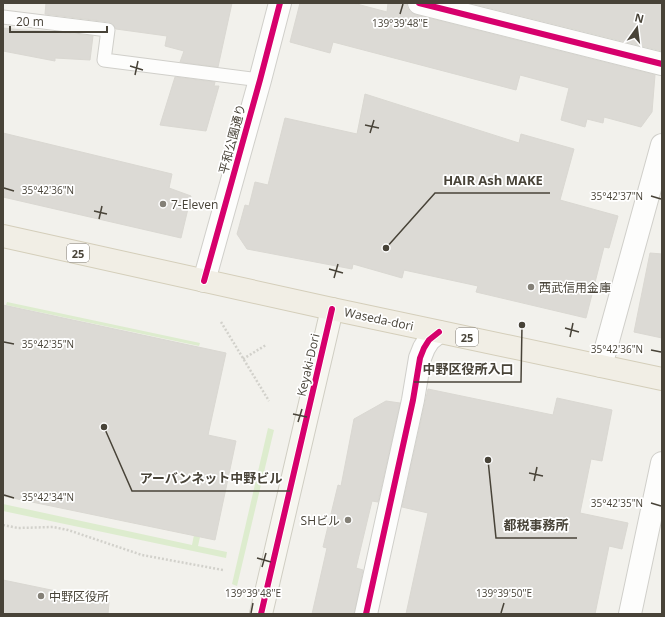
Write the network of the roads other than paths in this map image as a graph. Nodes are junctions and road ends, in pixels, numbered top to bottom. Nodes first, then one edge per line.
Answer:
1 (280, 3) edge
2 (419, 3) edge
3 (3, 17) edge
4 (662, 64) edge
5 (260, 80) junction
6 (662, 145) edge
7 (3, 236) edge
8 (204, 281) junction
9 (332, 309) junction
10 (439, 332) junction
11 (601, 366) junction
12 (662, 379) edge
13 (662, 463) edge
14 (261, 614) edge
15 (366, 614) edge
16 (630, 614) edge

1 - 5 street, 平和公園通り
2 - 4 street
3 - 5 lane
5 - 8 street, 平和公園通り
6 - 11 street
7 - 8 main road, Waseda-dori / 25
8 - 9 main road, Waseda-dori / 25
9 - 10 main road, Waseda-dori / 25
9 - 14 street, Keyaki-Dori
10 - 11 main road, Waseda-dori / 25
10 - 15 street
11 - 12 main road, Waseda-dori / 25
13 - 16 street

